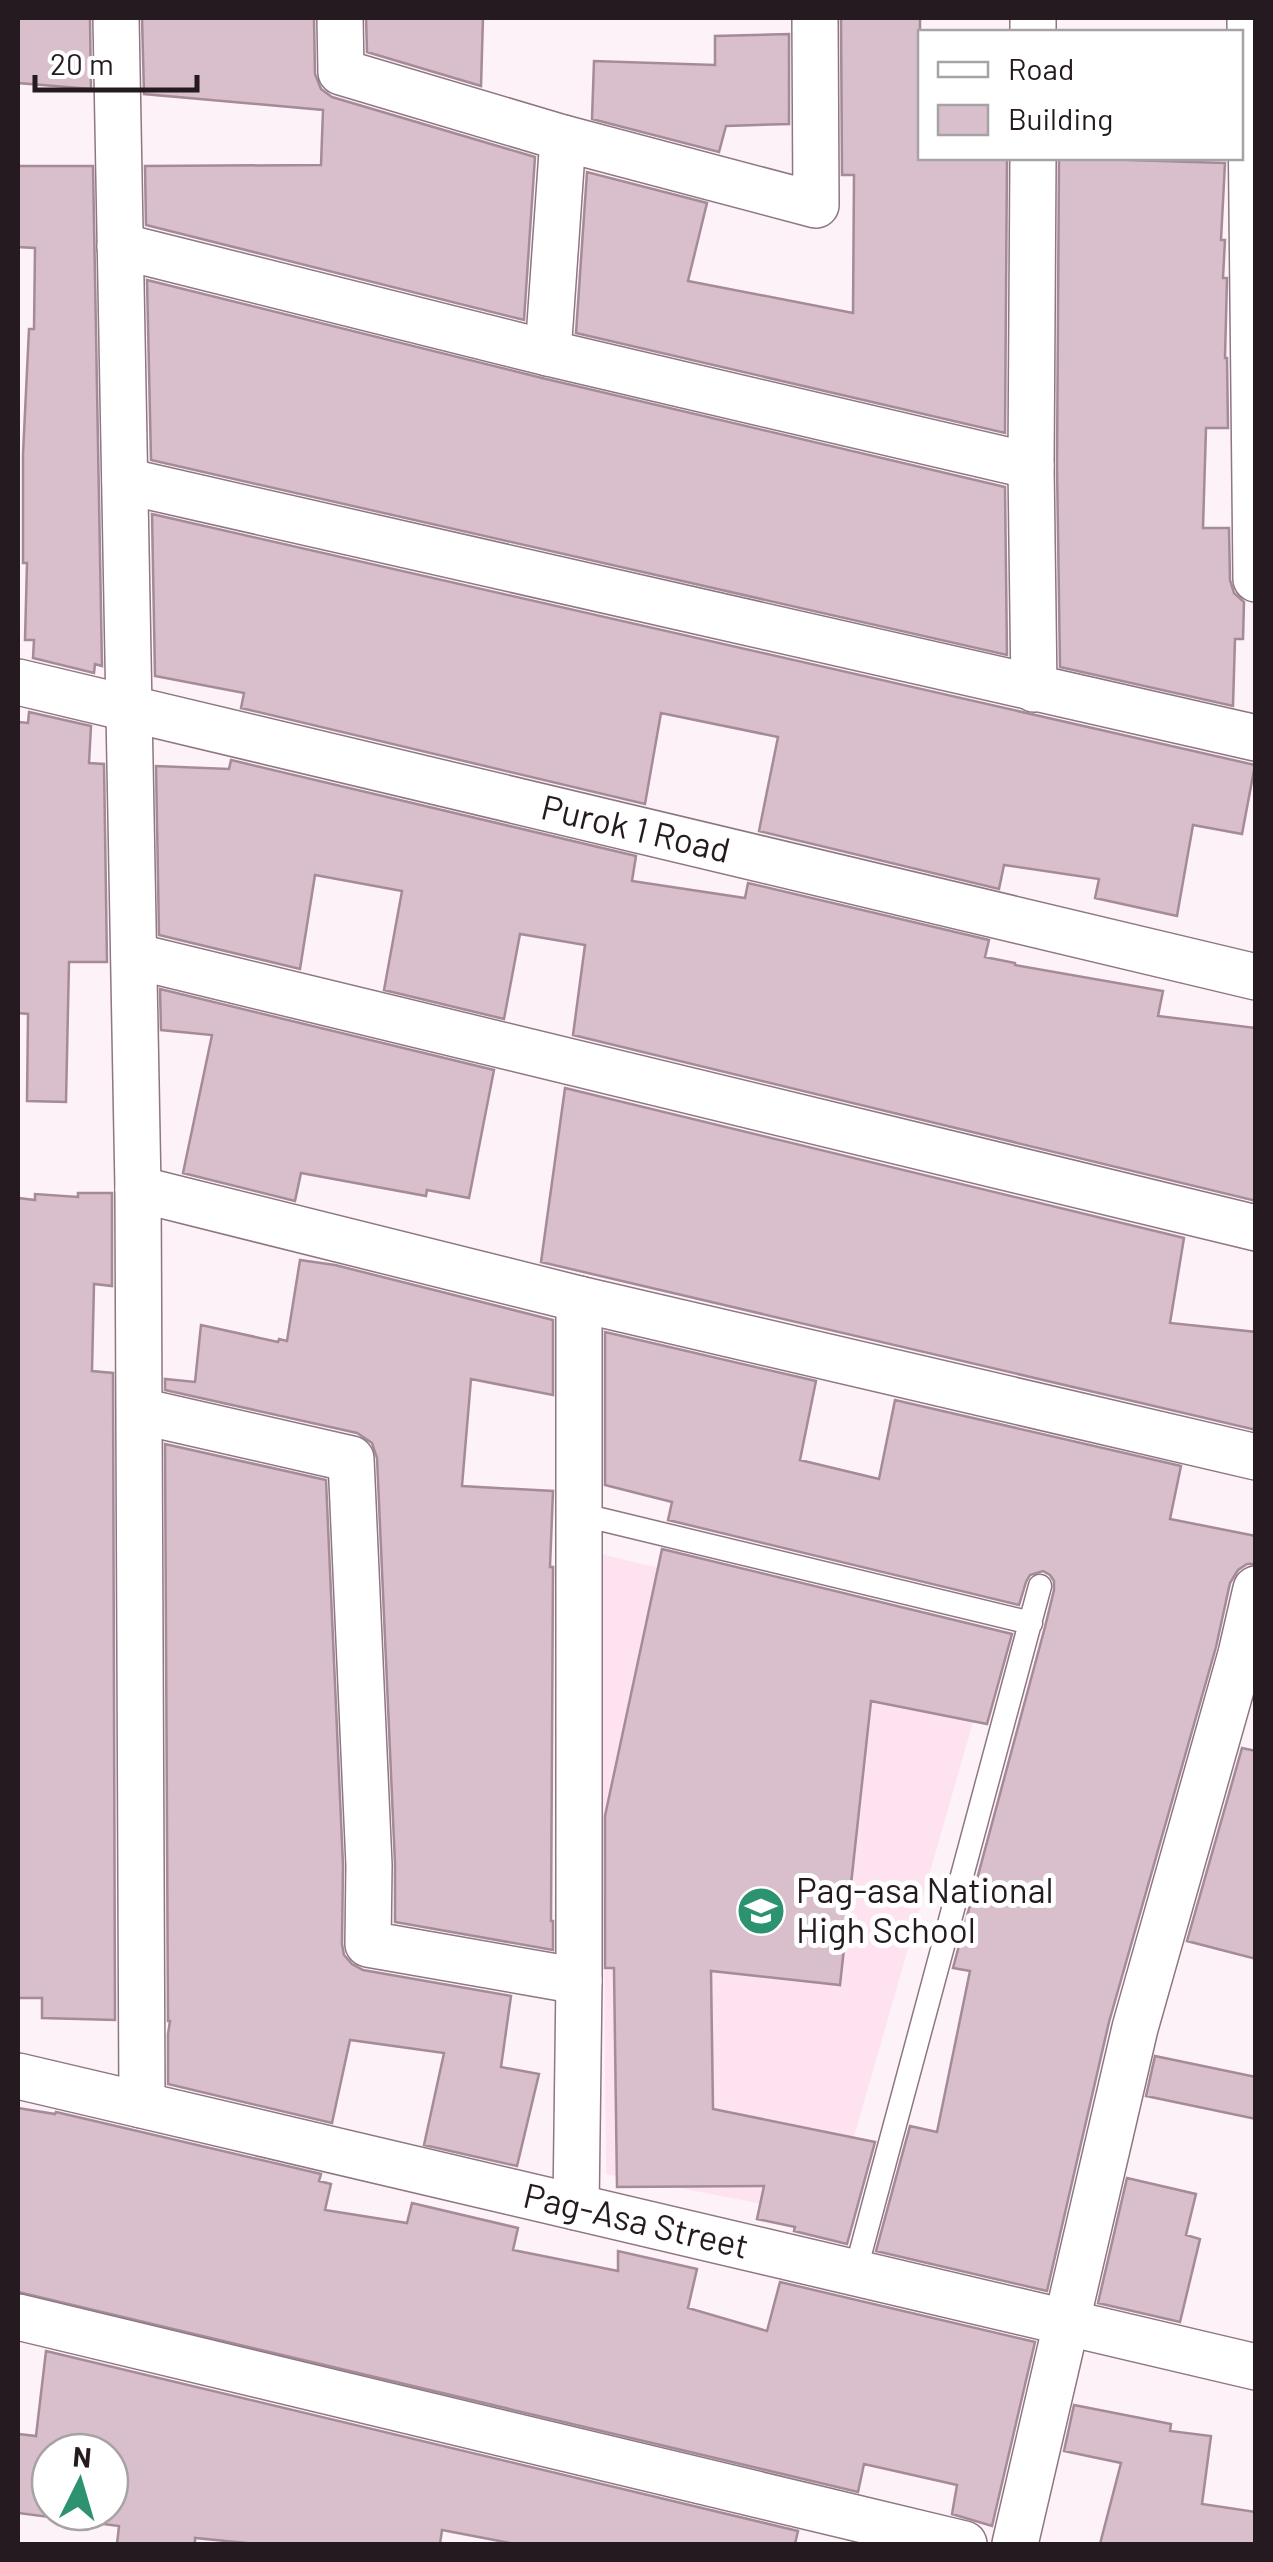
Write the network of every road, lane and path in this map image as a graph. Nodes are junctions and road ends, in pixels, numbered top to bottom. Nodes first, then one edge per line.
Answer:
1 (116, 18) edge
2 (340, 18) edge
3 (815, 18) edge
4 (1250, 18) edge
5 (563, 138) junction
6 (1032, 160) edge
7 (120, 246) junction
8 (548, 353) junction
9 (1031, 466) junction
10 (124, 481) junction
11 (1256, 579) edge
12 (18, 682) edge
13 (1034, 689) junction
14 (128, 708) junction
15 (1256, 738) edge
16 (134, 956) junction
17 (1256, 976) edge
18 (138, 1189) junction
19 (1256, 1228) edge
20 (579, 1298) junction
21 (140, 1411) junction
22 (1256, 1457) edge
23 (579, 1514) junction
24 (1040, 1586) dead end
25 (1256, 1589) edge
26 (1031, 1623) junction
27 (579, 1981) junction
28 (18, 2076) edge
29 (142, 2105) junction
30 (576, 2207) junction
31 (855, 2273) junction
32 (18, 2317) edge
33 (1066, 2323) junction
34 (1256, 2367) edge
35 (964, 2544) edge
36 (1014, 2544) edge

1 - 7 street
2 - 5 street
3 - 5 street
4 - 11 street
5 - 8 street
6 - 9 street
7 - 8 street
7 - 10 street
8 - 9 street
9 - 13 street
10 - 13 street
10 - 14 street
12 - 14 street, Purok 1 Road
13 - 15 street
14 - 16 street
14 - 17 street, Purok 1 Road
16 - 18 street
16 - 19 street
18 - 20 street
18 - 21 street
20 - 22 street
20 - 23 street
21 - 27 street
21 - 29 street
23 - 26 lane
23 - 27 street
24 - 26 lane
25 - 33 street
26 - 31 lane
27 - 30 street
28 - 29 street, Pag-Asa Street
29 - 30 street, Pag-Asa Street
30 - 31 street, Pag-Asa Street
31 - 33 street, Pag-Asa Street
32 - 35 street
33 - 34 street, Pag-Asa Street
33 - 36 street

